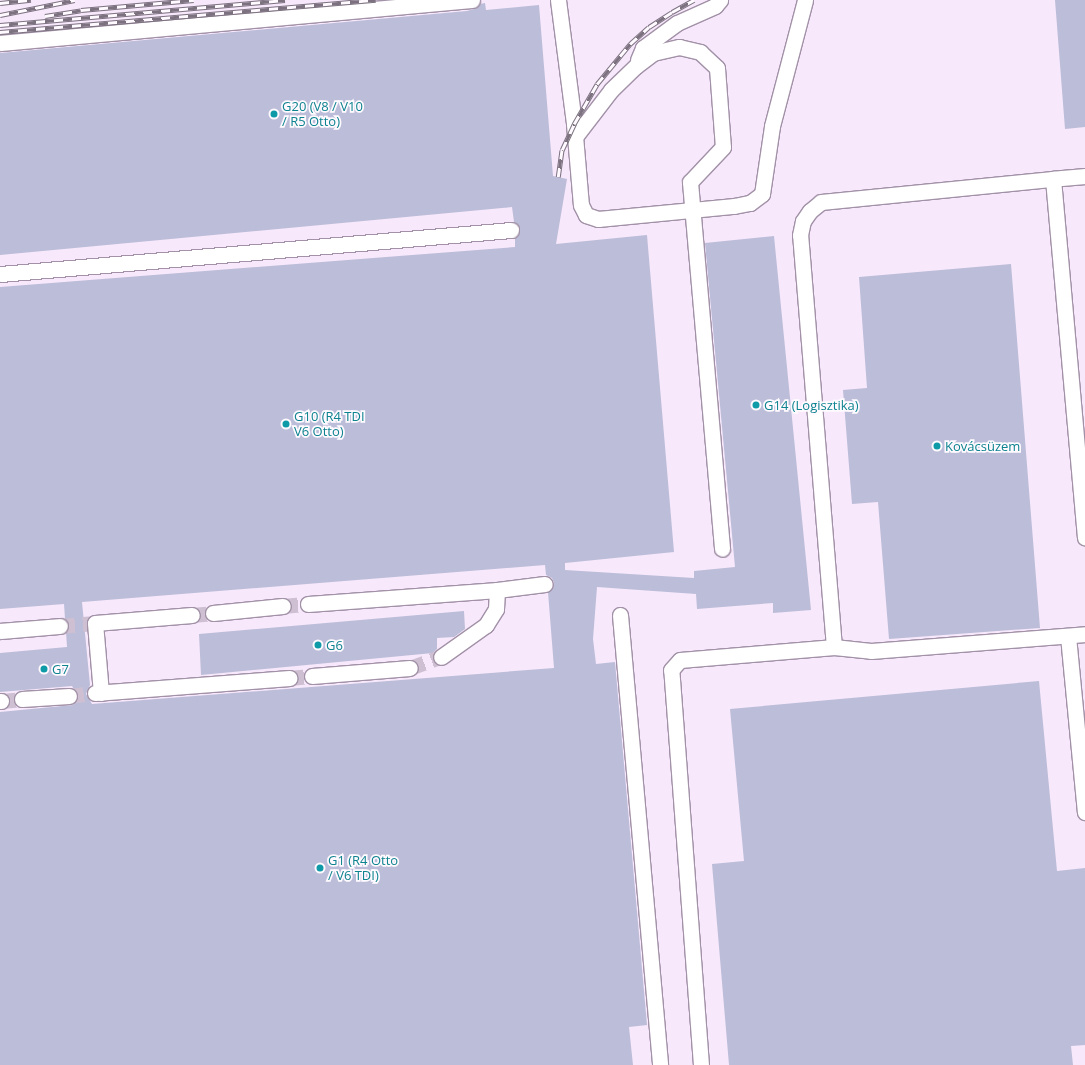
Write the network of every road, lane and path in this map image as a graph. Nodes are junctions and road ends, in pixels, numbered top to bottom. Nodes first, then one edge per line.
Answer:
1 (472, 0) edge
2 (558, 0) edge
3 (720, 0) edge
4 (805, 0) edge
5 (0, 43) edge
6 (636, 66) junction
7 (575, 137) junction
8 (1085, 176) edge
9 (1053, 179) junction
10 (692, 210) junction
11 (511, 230) dead end
12 (0, 274) edge
13 (1085, 538) edge
14 (722, 549) dead end
15 (545, 584) dead end
16 (497, 590) junction
17 (308, 604) tunnel mouth
18 (283, 606) tunnel mouth
19 (213, 613) tunnel mouth
20 (192, 615) tunnel mouth
21 (620, 615) dead end
22 (60, 626) tunnel mouth
23 (0, 631) edge
24 (1085, 634) edge
25 (1068, 636) junction
26 (834, 647) junction
27 (440, 657) tunnel mouth
28 (410, 668) tunnel mouth
29 (312, 676) tunnel mouth
30 (289, 678) tunnel mouth
31 (69, 696) tunnel mouth
32 (22, 699) tunnel mouth
33 (1085, 812) edge
34 (660, 1065) edge
35 (701, 1065) edge

1 - 5 lane
2 - 7 lane
3 - 6 lane
4 - 10 lane
6 - 7 lane
6 - 10 lane
7 - 10 lane
8 - 9 lane
9 - 13 lane
9 - 26 lane
10 - 14 lane
11 - 12 lane
15 - 16 lane
16 - 17 lane
16 - 27 lane
18 - 19 lane
20 - 30 lane
21 - 34 lane
22 - 23 lane
24 - 25 lane
25 - 26 lane
25 - 33 lane
26 - 35 lane
28 - 29 lane
31 - 32 lane

